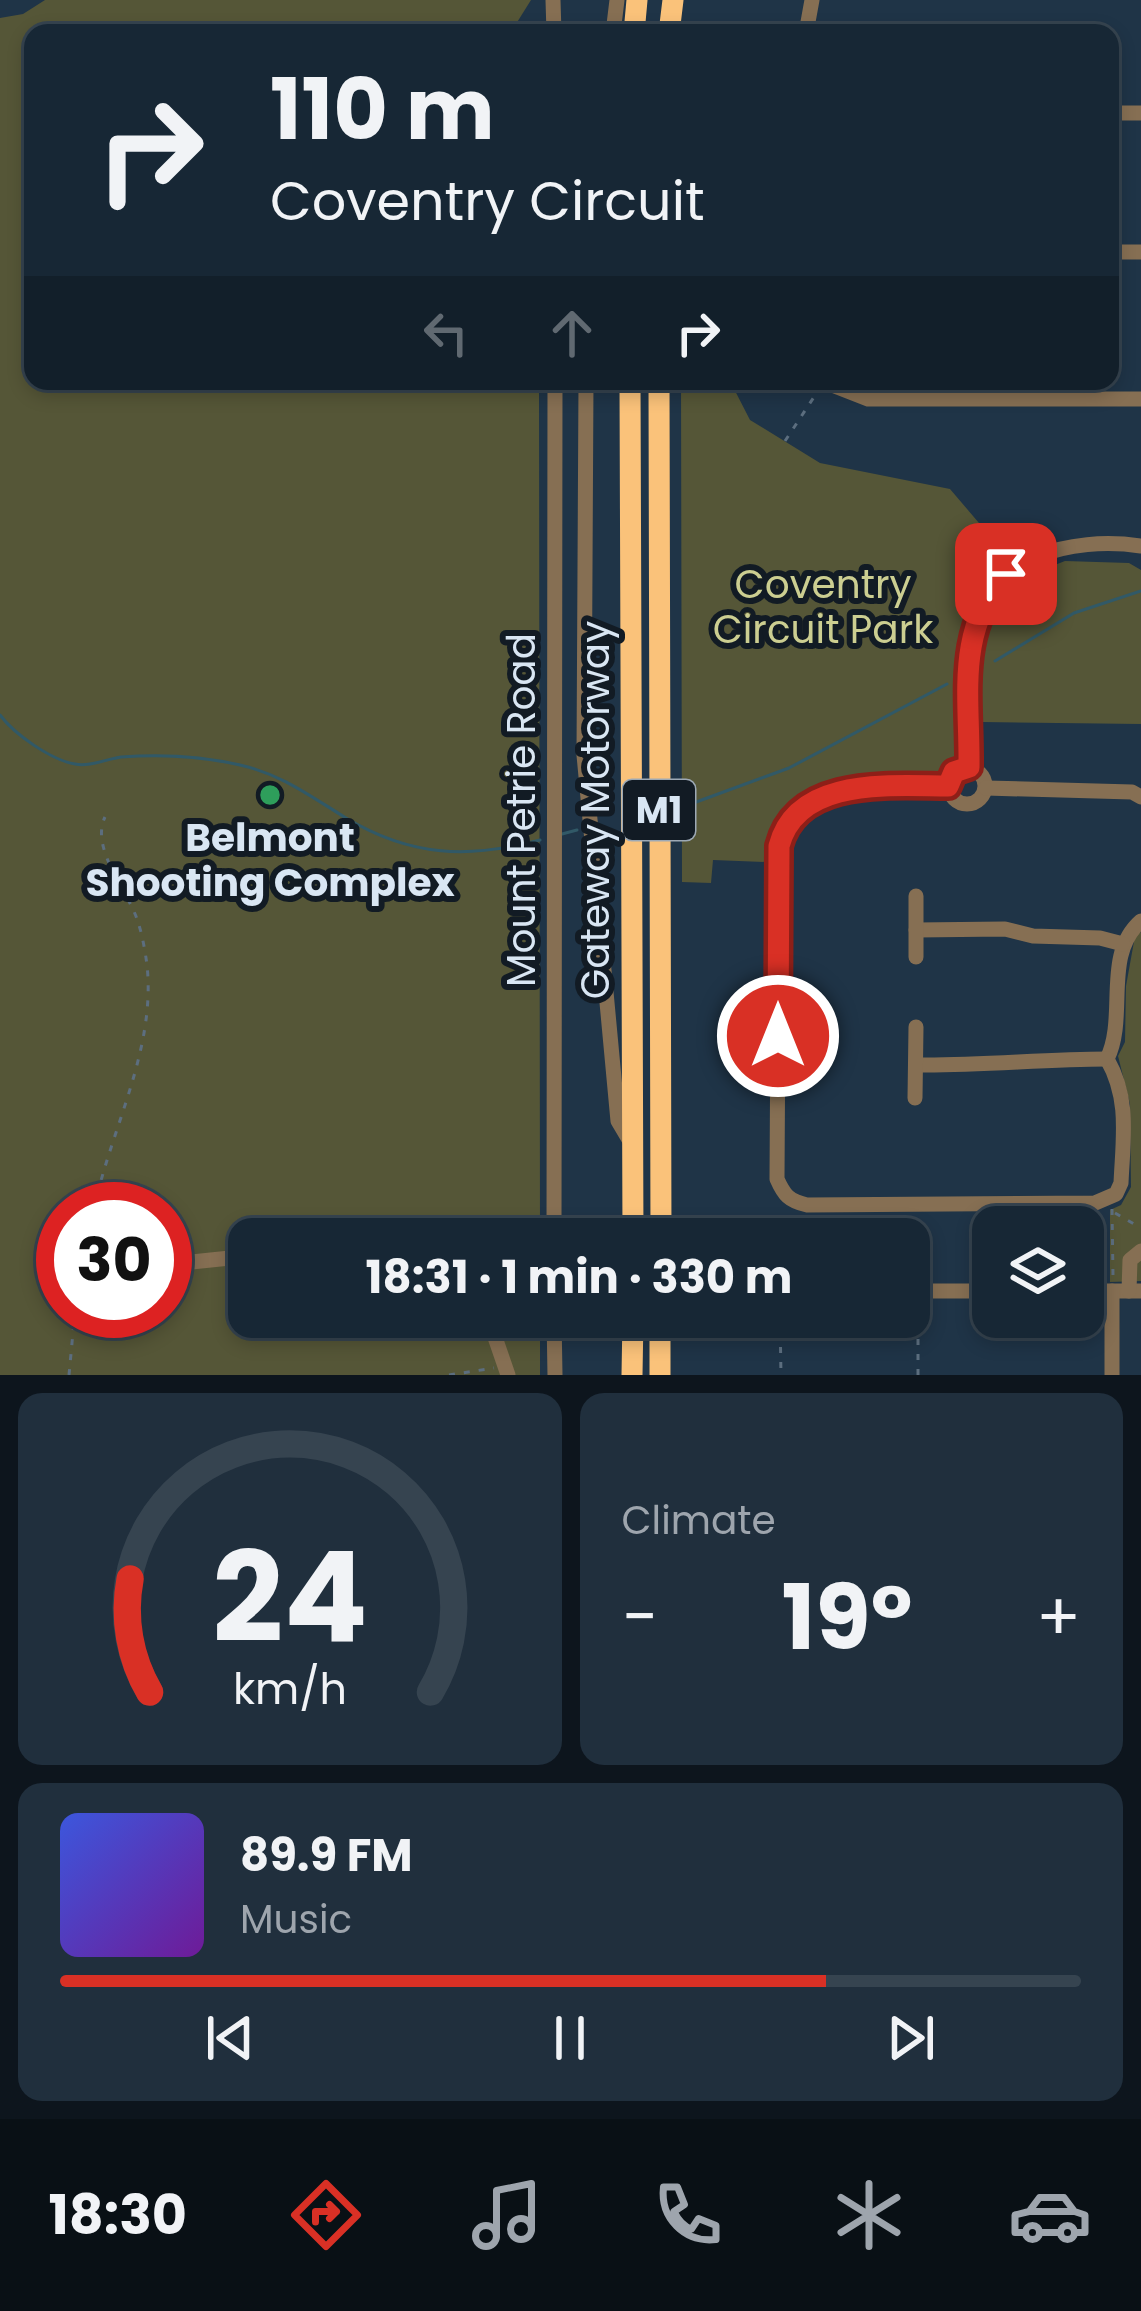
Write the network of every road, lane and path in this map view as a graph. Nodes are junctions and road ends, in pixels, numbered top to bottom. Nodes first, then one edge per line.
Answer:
1 (554, 390) edge
2 (586, 390) edge
3 (630, 390) edge
4 (659, 390) edge
5 (817, 390) edge
6 (844, 390) edge
7 (1141, 398) edge
8 (785, 441) dead end
9 (1141, 546) edge
10 (969, 767) junction
11 (948, 786) junction
12 (986, 788) junction
13 (1141, 797) edge
14 (105, 817) dead end
15 (916, 896) dead end
16 (1141, 921) edge
17 (916, 930) junction
18 (1123, 944) junction
19 (916, 957) dead end
20 (916, 1028) dead end
21 (1107, 1058) junction
22 (916, 1064) junction
23 (915, 1097) dead end
24 (633, 1146) junction
25 (102, 1182) edge
26 (1110, 1206) junction
27 (554, 1218) edge
28 (633, 1218) edge
29 (661, 1218) edge
30 (1141, 1228) edge
31 (1141, 1251) edge
32 (228, 1258) edge
33 (192, 1262) edge
34 (1127, 1291) edge
35 (972, 1292) edge
36 (930, 1294) edge
37 (72, 1338) edge
38 (495, 1338) edge
39 (554, 1338) edge
40 (633, 1338) edge
41 (660, 1338) edge
42 (781, 1338) edge
43 (915, 1338) edge
44 (507, 1371) edge
45 (69, 1375) edge
46 (449, 1375) edge
47 (555, 1375) edge
48 (632, 1375) edge
49 (660, 1375) edge
50 (782, 1375) edge
51 (917, 1375) edge
52 (1112, 1375) edge

1 - 27 street, Mount Petrie Road
2 - 24 street
3 - 24 highway, Gateway Motorway / M1
4 - 29 highway, Gateway Motorway / M1
5 - 8 path
6 - 7 street
9 - 10 street
10 - 11 street
10 - 12 street
11 - 12 street
11 - 26 street
12 - 13 street
14 - 25 path
15 - 17 street
16 - 18 street
17 - 18 street
17 - 19 street
18 - 21 street
20 - 22 street
21 - 22 street
21 - 26 street
22 - 23 street
24 - 28 highway, Gateway Motorway / M1
26 - 30 path
26 - 34 path
31 - 34 street
32 - 33 street
34 - 52 street
35 - 36 street
37 - 45 path
38 - 44 street
39 - 47 street
40 - 48 highway
41 - 49 highway
42 - 50 path
43 - 51 path
44 - 46 path

